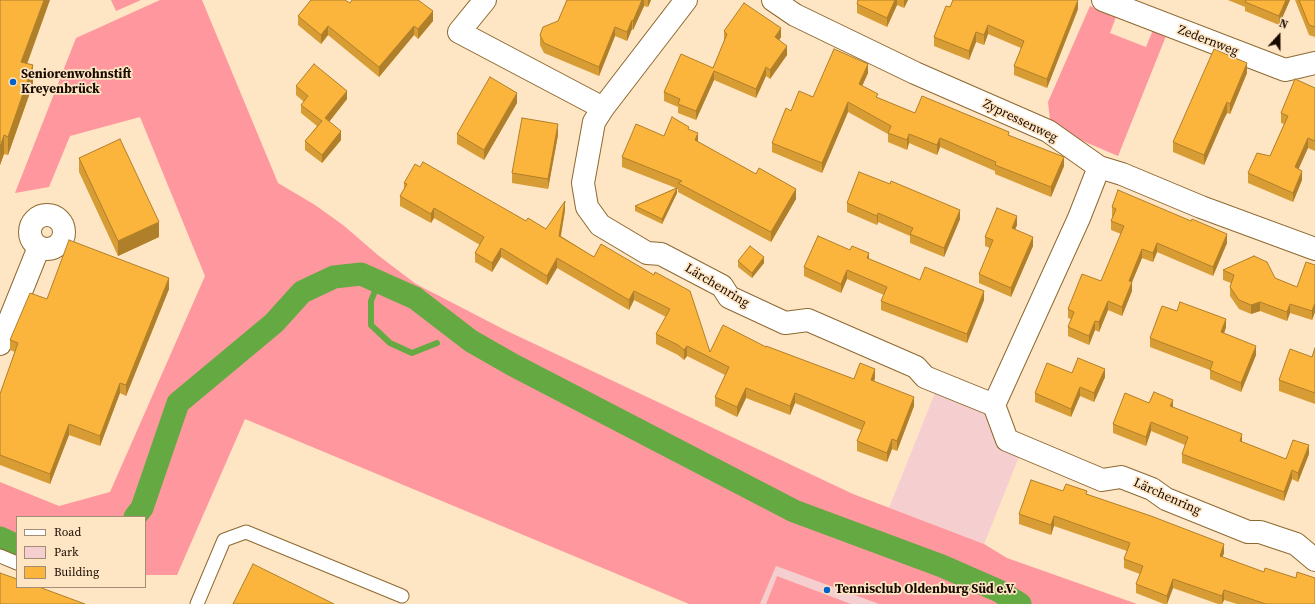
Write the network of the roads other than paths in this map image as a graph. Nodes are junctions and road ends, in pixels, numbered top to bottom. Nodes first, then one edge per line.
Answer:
1 (485, 0) edge
2 (686, 0) edge
3 (773, 0) edge
4 (1103, 0) edge
5 (1315, 63) edge
6 (603, 108) junction
7 (1099, 166) junction
8 (39, 247) dead end
9 (1315, 249) edge
10 (0, 344) edge
11 (994, 405) junction
12 (0, 556) edge
13 (1315, 560) edge
14 (16, 563) edge
15 (402, 596) dead end
16 (197, 604) edge

1 - 6 street
2 - 6 street, Lärchenring
3 - 7 street, Zypressenweg
4 - 5 street, Zedernweg
6 - 11 street, Lärchenring
7 - 9 street, Zypressenweg
7 - 11 street
8 - 10 street
11 - 13 street, Lärchenring
12 - 14 lane
15 - 16 lane

